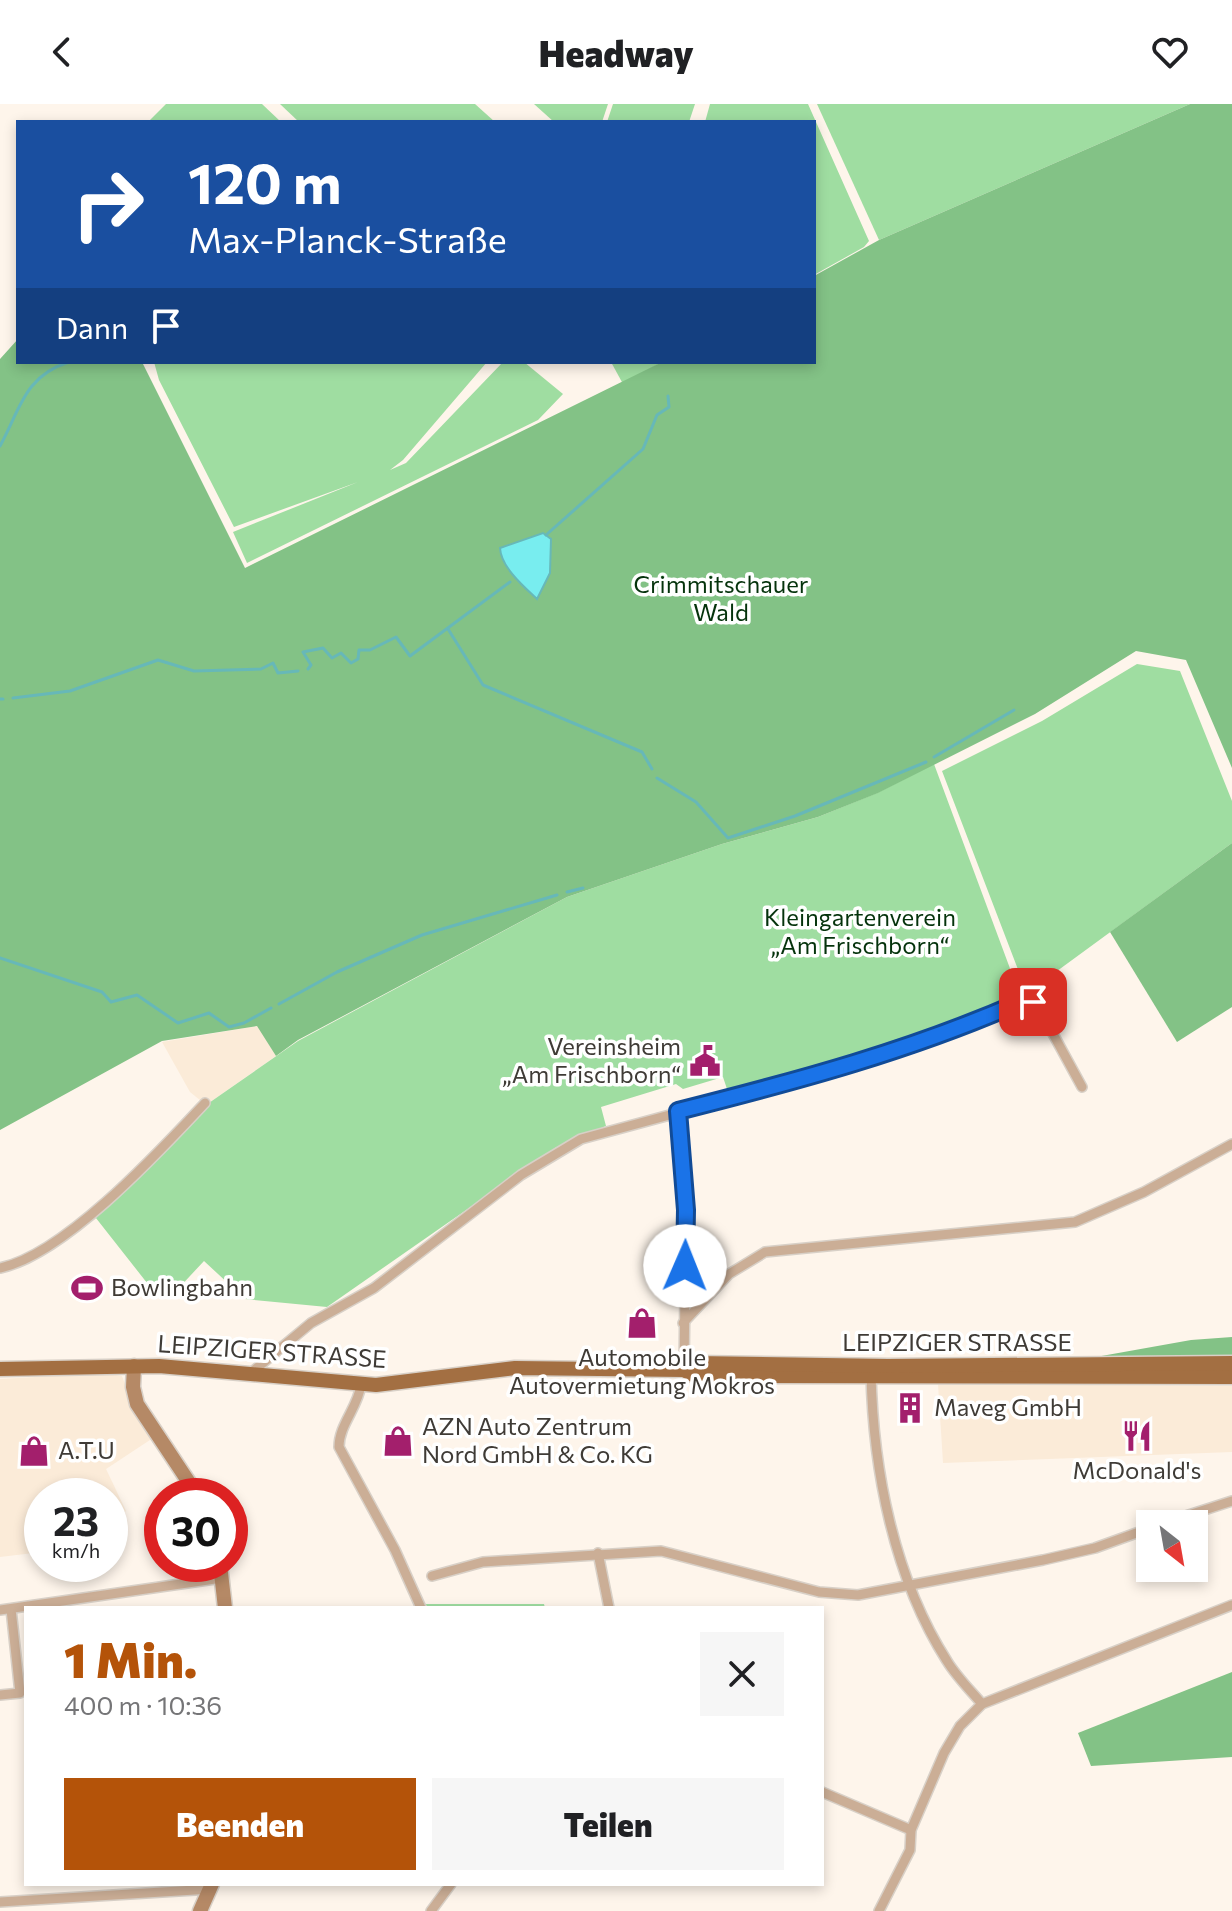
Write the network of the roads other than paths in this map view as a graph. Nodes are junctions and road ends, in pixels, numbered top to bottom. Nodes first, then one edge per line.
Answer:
1 (1082, 1087) dead end
2 (205, 1103) dead end
3 (678, 1111) junction
4 (1229, 1146) edge
5 (1232, 1158) edge
6 (0, 1268) edge
7 (683, 1323) junction
8 (1232, 1363) edge
9 (134, 1366) junction
10 (0, 1369) edge
11 (684, 1370) junction
12 (871, 1371) junction
13 (252, 1372) junction
14 (1232, 1377) edge
15 (361, 1385) junction
16 (186, 1478) edge
17 (1232, 1501) edge
18 (1204, 1510) edge
19 (1136, 1532) edge
20 (598, 1553) junction
21 (432, 1576) dead end
22 (171, 1582) edge
23 (222, 1582) edge
24 (910, 1585) junction
25 (71, 1604) edge
26 (1232, 1605) edge
27 (47, 1606) edge
28 (225, 1606) edge
29 (420, 1606) edge
30 (609, 1606) edge
31 (24, 1608) edge
32 (11, 1609) junction
33 (0, 1610) edge
34 (0, 1695) edge
35 (982, 1704) junction
36 (824, 1793) edge
37 (911, 1830) junction
38 (212, 1886) edge
39 (450, 1886) edge
40 (95, 1889) edge
41 (53, 1897) junction
42 (0, 1902) edge
43 (50, 1911) edge
44 (200, 1911) edge
45 (431, 1911) edge
46 (879, 1911) edge

1 - 3 street
2 - 6 street
3 - 7 street
3 - 13 street
4 - 5 street
4 - 7 street
7 - 11 street
8 - 12 main road, LEIPZIGER STRASSE
9 - 10 main road, LEIPZIGER STRASSE
9 - 13 main road, LEIPZIGER STRASSE
9 - 16 main road
11 - 12 main road, LEIPZIGER STRASSE
11 - 15 main road, LEIPZIGER STRASSE
12 - 14 main road, LEIPZIGER STRASSE
12 - 24 street
13 - 15 main road, LEIPZIGER STRASSE
15 - 29 street
17 - 18 street
19 - 24 street
20 - 21 street
20 - 24 street
20 - 30 street
22 - 25 street
23 - 28 main road
24 - 35 street
25 - 27 street
26 - 35 street
31 - 32 street
32 - 33 street
32 - 34 street
35 - 37 street
36 - 37 street
37 - 46 street
38 - 40 street
38 - 44 main road
39 - 45 street
40 - 41 street
41 - 42 street
41 - 43 street

